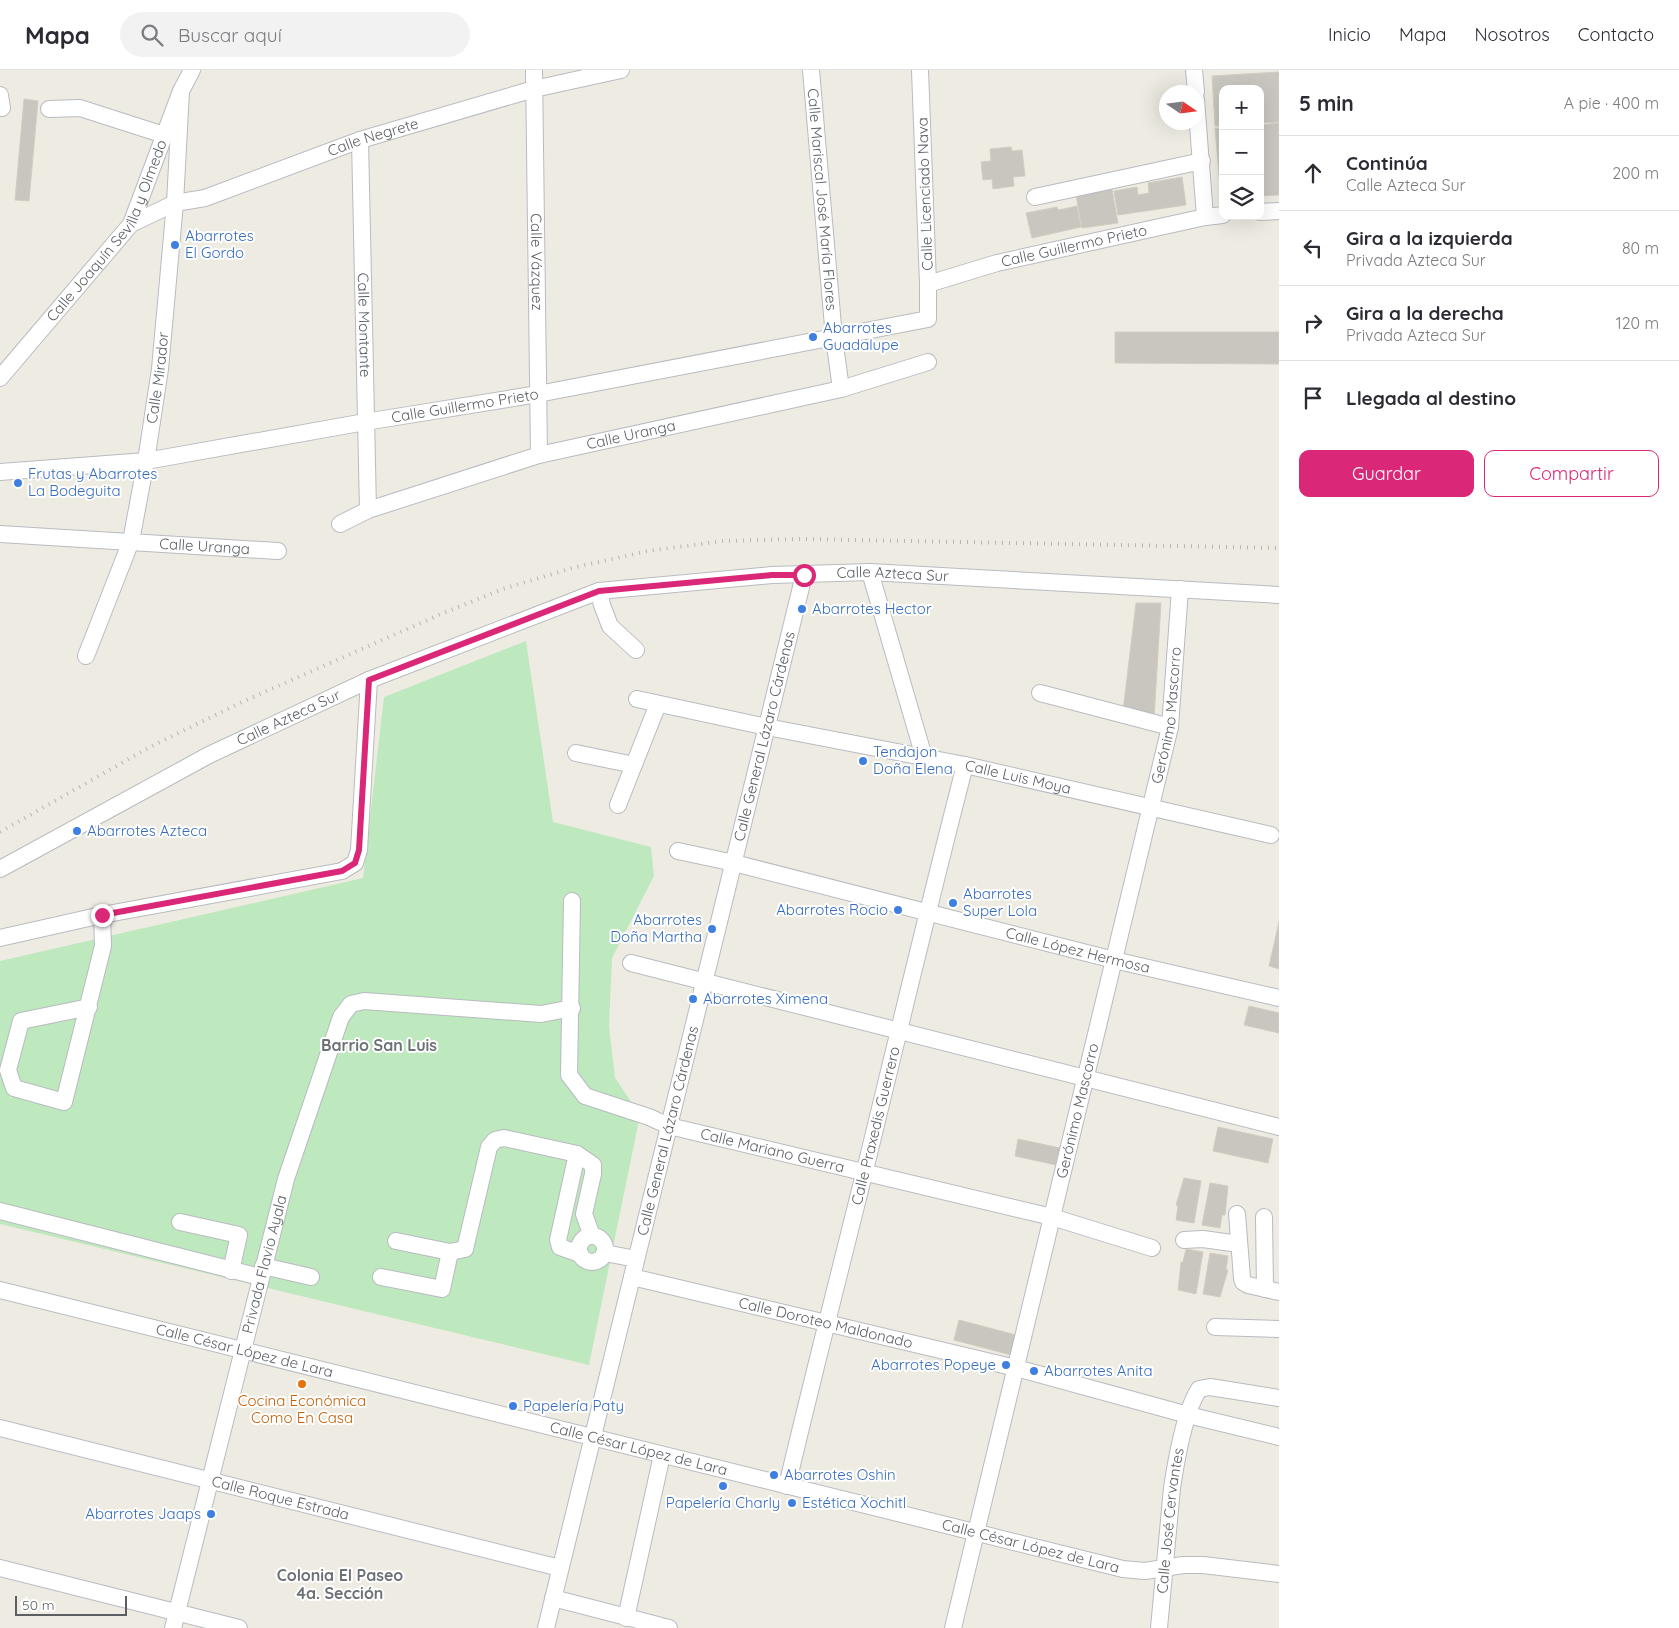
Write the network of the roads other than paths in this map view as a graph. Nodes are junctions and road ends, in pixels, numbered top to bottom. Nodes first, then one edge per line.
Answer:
1 (192, 70) edge
2 (534, 70) edge
3 (621, 70) edge
4 (811, 70) edge
5 (920, 70) edge
6 (1194, 70) edge
7 (1195, 85) edge
8 (534, 89) junction
9 (181, 91) junction
10 (49, 109) dead end
11 (1199, 130) edge
12 (164, 135) junction
13 (360, 140) junction
14 (1202, 161) junction
15 (1035, 197) dead end
16 (175, 203) junction
17 (1279, 211) edge
18 (1264, 212) edge
19 (1219, 215) edge
20 (1205, 216) junction
21 (131, 224) junction
22 (928, 284) junction
23 (928, 319) joint
24 (834, 338) junction
25 (928, 362) dead end
26 (0, 378) edge
27 (841, 389) junction
28 (538, 394) junction
29 (366, 422) junction
30 (539, 455) junction
31 (146, 461) junction
32 (0, 472) edge
33 (368, 510) junction
34 (340, 524) dead end
35 (0, 534) edge
36 (131, 541) junction
37 (278, 552) dead end
38 (870, 572) junction
39 (804, 575) junction
40 (1180, 589) junction
41 (599, 591) junction
42 (1279, 595) edge
43 (636, 650) dead end
44 (86, 656) dead end
45 (369, 680) junction
46 (1040, 693) dead end
47 (637, 699) dead end
48 (658, 704) junction
49 (767, 727) junction
50 (1170, 727) junction
51 (576, 753) dead end
52 (924, 757) junction
53 (634, 765) junction
54 (964, 765) junction
55 (618, 805) dead end
56 (1151, 806) junction
57 (1271, 834) dead end
58 (678, 851) dead end
59 (734, 863) junction
60 (0, 869) edge
61 (572, 901) dead end
62 (926, 912) junction
63 (102, 915) junction
64 (0, 938) edge
65 (1114, 960) junction
66 (631, 963) dead end
67 (704, 982) junction
68 (1279, 998) edge
69 (88, 1007) junction
70 (572, 1008) junction
71 (898, 1031) junction
72 (1085, 1078) junction
73 (669, 1126) junction
74 (1279, 1127) edge
75 (577, 1154) junction
76 (864, 1172) junction
77 (0, 1211) edge
78 (1237, 1214) dead end
79 (1052, 1217) junction
80 (1264, 1217) dead end
81 (180, 1222) dead end
82 (592, 1236) junction
83 (1184, 1240) dead end
84 (396, 1241) dead end
85 (1239, 1244) junction
86 (1152, 1248) dead end
87 (450, 1252) junction
88 (605, 1253) junction
89 (580, 1254) junction
90 (636, 1260) junction
91 (231, 1270) junction
92 (262, 1272) junction
93 (311, 1277) dead end
94 (381, 1277) dead end
95 (632, 1277) junction
96 (0, 1290) edge
97 (1272, 1290) edge
98 (826, 1322) junction
99 (1215, 1327) dead end
100 (1279, 1329) edge
101 (242, 1350) junction
102 (1016, 1368) junction
103 (1279, 1398) edge
104 (1188, 1415) junction
105 (0, 1428) edge
106 (592, 1437) junction
107 (1279, 1437) edge
108 (662, 1455) junction
109 (210, 1480) junction
110 (787, 1486) junction
111 (976, 1533) junction
112 (0, 1568) edge
113 (560, 1568) junction
114 (1164, 1568) junction
115 (1279, 1574) edge
116 (553, 1598) junction
117 (626, 1618) junction
118 (175, 1620) edge
119 (239, 1628) edge
120 (546, 1628) edge
121 (669, 1628) edge
122 (953, 1628) edge
123 (1159, 1628) edge

1 - 9 street, Calle Joaquín Sevilla y Olmedo
2 - 8 street, Calle Vázquez
3 - 8 street, Calle Negrete
4 - 24 street, Calle Mariscal José María Flores
5 - 22 street, Calle Licenciado Nava
6 - 7 street
8 - 13 street, Calle Negrete
8 - 28 street, Calle Vázquez
9 - 12 street, Calle Joaquín Sevilla y Olmedo
9 - 16 street, Calle Mirador
10 - 12 street
11 - 14 street
12 - 21 street, Calle Joaquín Sevilla y Olmedo
13 - 16 street, Calle Negrete
13 - 29 street, Calle Montante
14 - 15 street
14 - 20 street
16 - 21 street, Calle Negrete
16 - 31 street, Calle Mirador
17 - 18 street
19 - 20 street, Calle Guillermo Prieto
20 - 22 street, Calle Guillermo Prieto
21 - 26 street, Calle Joaquín Sevilla y Olmedo
22 - 23 street, Calle Licenciado Nava
23 - 24 street, Calle Guillermo Prieto
24 - 27 street, Calle Mariscal José María Flores
24 - 28 street, Calle Guillermo Prieto
25 - 27 street, Calle Uranga
27 - 30 street, Calle Uranga
28 - 29 street, Calle Guillermo Prieto
28 - 30 street, Calle Vázquez
29 - 31 street, Calle Guillermo Prieto
29 - 33 street, Calle Montante
30 - 33 street, Calle Uranga
31 - 32 street, Calle Guillermo Prieto
31 - 36 street, Calle Mirador
33 - 34 street, Calle Uranga
35 - 36 street, Calle Uranga
36 - 37 street, Calle Uranga
36 - 44 street, Calle Mirador
38 - 39 street, Calle Azteca Sur
38 - 40 street, Calle Azteca Sur
38 - 52 street
39 - 41 street, Calle Azteca Sur
39 - 49 street, Calle General Lázaro Cárdenas
40 - 42 street, Calle Azteca Sur
40 - 50 street, Gerónimo Mascorro
41 - 43 street
41 - 45 street, Calle Azteca Sur
45 - 60 street, Calle Azteca Sur
45 - 63 street
46 - 50 street
47 - 48 street, Calle Luis Moya
48 - 49 street, Calle Luis Moya
48 - 53 street
49 - 52 street, Calle Luis Moya
49 - 59 street, Calle General Lázaro Cárdenas
50 - 56 street, Gerónimo Mascorro
51 - 53 street
52 - 54 street, Calle Luis Moya
53 - 55 street
54 - 56 street, Calle Luis Moya
54 - 62 street, Calle Praxedis Guerrero
56 - 57 street, Calle Luis Moya
56 - 65 street, Gerónimo Mascorro
58 - 59 street, Calle López Hermosa
59 - 62 street, Calle López Hermosa
59 - 67 street, Calle General Lázaro Cárdenas
61 - 70 street, Calle Mariano Guerra
62 - 65 street, Calle López Hermosa
62 - 71 street, Calle Praxedis Guerrero
63 - 64 street
63 - 69 street
65 - 68 street, Calle López Hermosa
65 - 72 street, Gerónimo Mascorro
66 - 67 street
67 - 71 street
67 - 73 street, Calle General Lázaro Cárdenas
69 - 69 street
70 - 73 street, Calle Mariano Guerra
70 - 92 street, Privada Flavio Ayala
71 - 72 street
71 - 76 street, Calle Praxedis Guerrero
72 - 74 street
72 - 79 street, Gerónimo Mascorro
73 - 76 street, Calle Mariano Guerra
73 - 90 street, Calle General Lázaro Cárdenas
75 - 82 street
75 - 87 street
75 - 89 street
76 - 79 street, Calle Mariano Guerra
76 - 98 street, Calle Praxedis Guerrero
77 - 91 street
78 - 85 street
79 - 86 street, Calle Mariano Guerra
79 - 102 street, Gerónimo Mascorro
80 - 97 street
81 - 91 street
82 - 88 street
82 - 89 street
83 - 85 street
84 - 87 street
85 - 97 street
87 - 94 street
88 - 89 street
88 - 90 street
90 - 95 street, Calle General Lázaro Cárdenas
91 - 92 street
92 - 93 street
92 - 101 street, Privada Flavio Ayala
95 - 98 street, Calle Doroteo Maldonado
95 - 106 street, Calle General Lázaro Cárdenas
96 - 101 street, Calle César López de Lara
98 - 102 street, Calle Doroteo Maldonado
98 - 110 street, Calle Praxedis Guerrero
99 - 100 street
101 - 106 street, Calle César López de Lara
101 - 109 street, Privada Flavio Ayala
102 - 104 street, Calle Doroteo Maldonado
102 - 111 street, Gerónimo Mascorro
103 - 104 street, Calle José Cervantes
104 - 107 street, Calle Doroteo Maldonado
104 - 114 street, Calle José Cervantes
105 - 109 street, Calle Roque Estrada
106 - 108 street, Calle César López de Lara
106 - 113 street, Calle General Lázaro Cárdenas
108 - 110 street, Calle César López de Lara
108 - 117 street
109 - 113 street, Calle Roque Estrada
109 - 118 street, Privada Flavio Ayala
110 - 111 street, Calle César López de Lara
111 - 114 street, Calle César López de Lara
111 - 122 street, Gerónimo Mascorro
112 - 118 street
113 - 116 street, Calle General Lázaro Cárdenas
114 - 115 street, Calle César López de Lara
114 - 123 street, Calle José Cervantes
116 - 117 street
116 - 120 street, Calle General Lázaro Cárdenas
117 - 121 street
118 - 119 street

